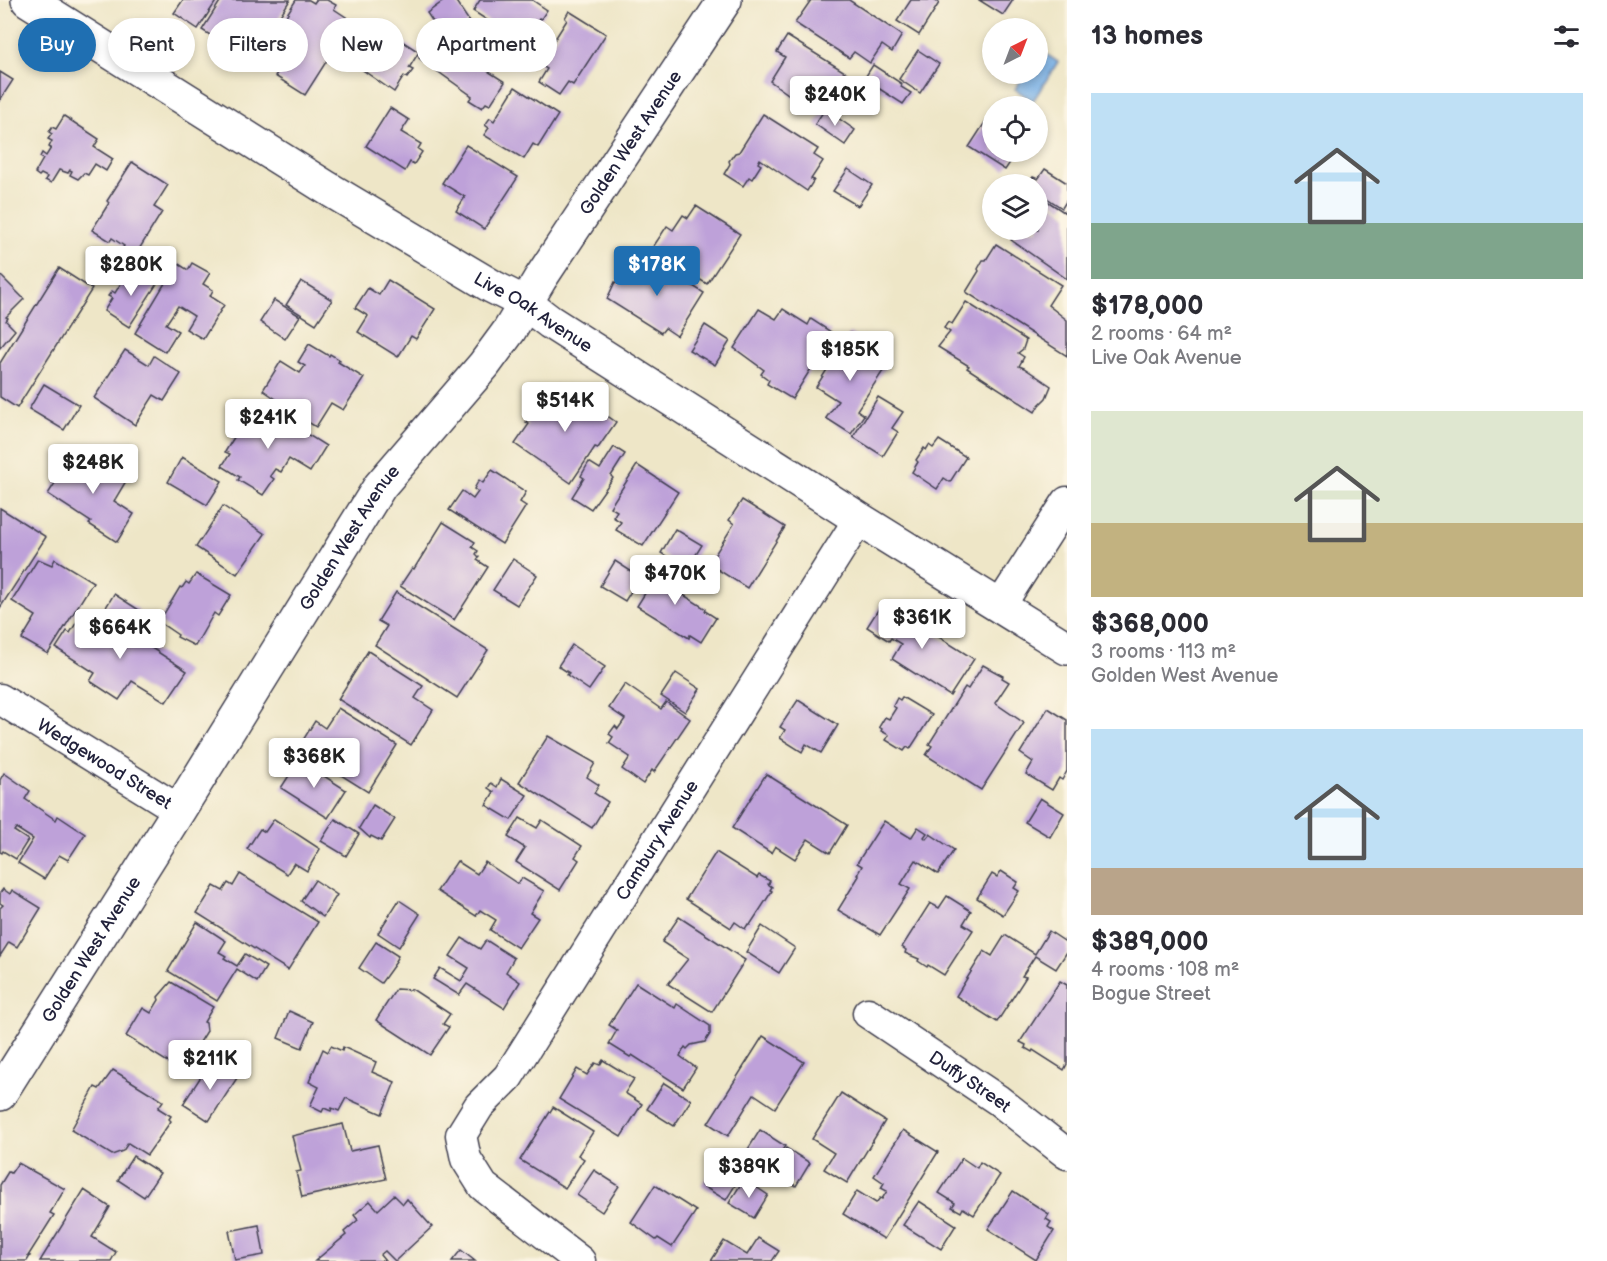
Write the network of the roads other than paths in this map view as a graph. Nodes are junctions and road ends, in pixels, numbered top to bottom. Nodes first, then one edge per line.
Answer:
1 (28, 0) edge
2 (725, 0) edge
3 (525, 303) junction
4 (1067, 502) edge
5 (859, 519) junction
6 (1000, 606) junction
7 (1067, 648) edge
8 (0, 699) edge
9 (179, 810) junction
10 (868, 1013) dead end
11 (0, 1094) edge
12 (1067, 1154) edge
13 (580, 1261) edge

1 - 3 street, Live Oak Avenue
2 - 3 street, Golden West Avenue
3 - 5 street, Live Oak Avenue
3 - 9 street, Golden West Avenue
4 - 6 street
5 - 6 street, Live Oak Avenue
5 - 13 street, Cambury Avenue
6 - 7 street, Live Oak Avenue
8 - 9 street, Wedgewood Street
9 - 11 street, Golden West Avenue
10 - 12 street, Duffy Street

